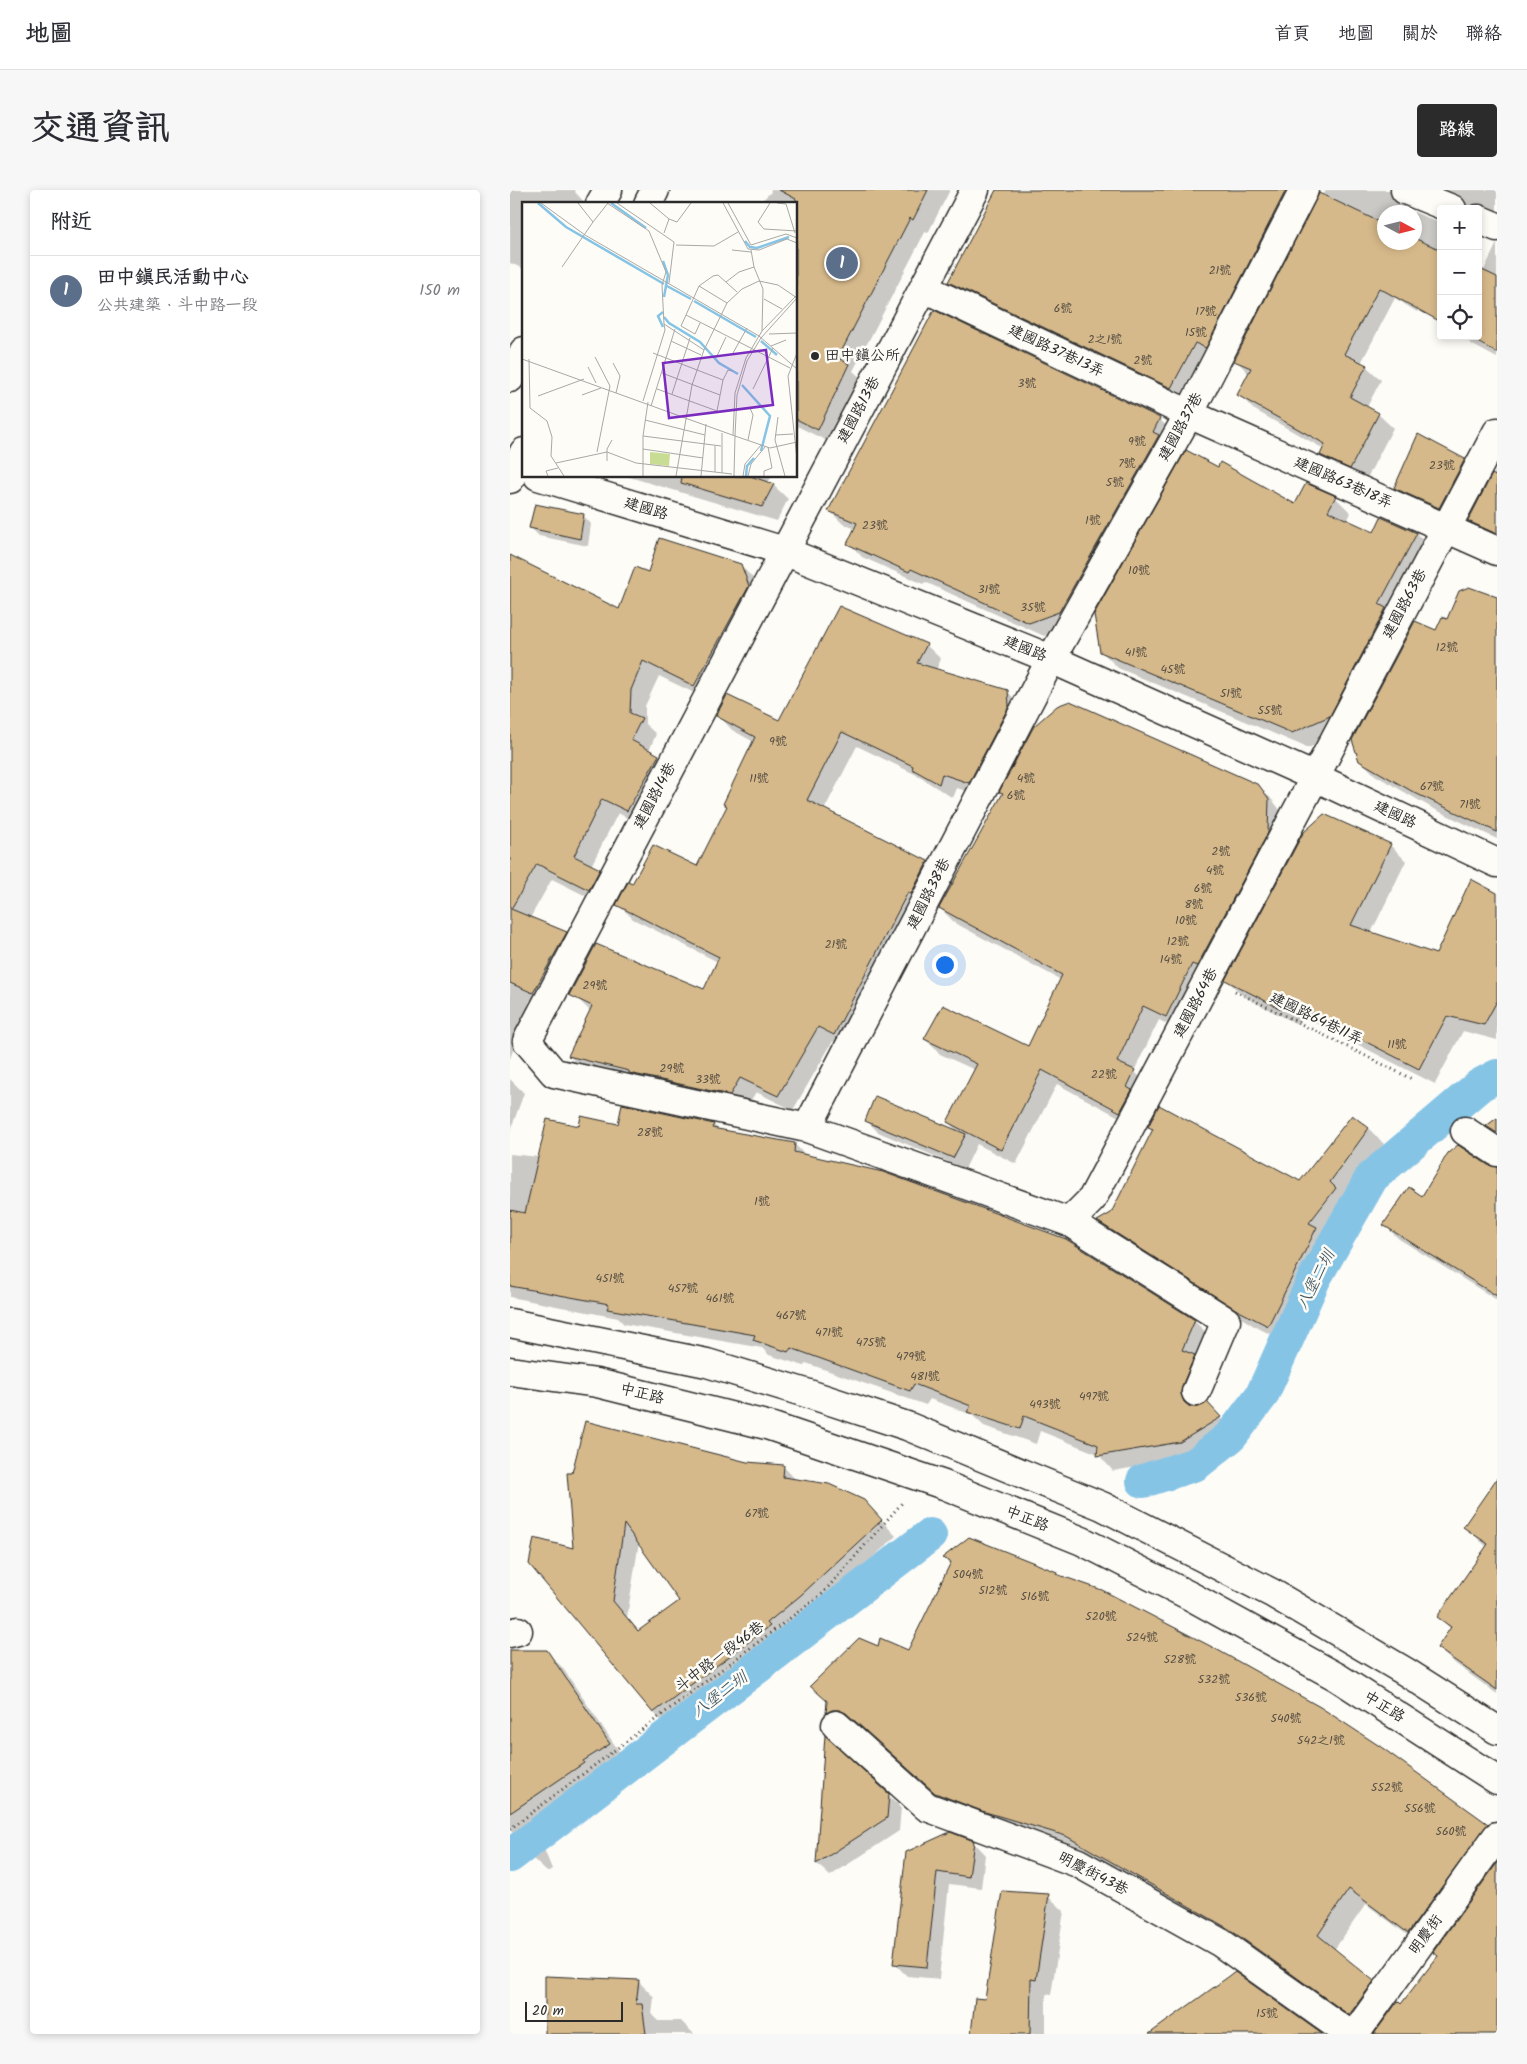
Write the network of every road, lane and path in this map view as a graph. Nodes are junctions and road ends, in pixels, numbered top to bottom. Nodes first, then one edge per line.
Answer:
1 (608, 190) edge
2 (655, 190) edge
3 (976, 190) edge
4 (1304, 190) edge
5 (1405, 190) edge
6 (601, 202) edge
7 (649, 202) edge
8 (1442, 205) edge
9 (1482, 221) edge
10 (1497, 227) edge
11 (924, 288) junction
12 (522, 356) edge
13 (510, 378) edge
14 (1189, 414) junction
15 (1497, 432) edge
16 (549, 478) edge
17 (1445, 528) junction
18 (784, 551) junction
19 (1497, 551) edge
20 (1051, 659) junction
21 (1315, 777) junction
22 (1497, 863) edge
23 (1209, 978) junction
24 (1414, 1080) dead end
25 (807, 1128) junction
26 (1465, 1131) dead end
27 (1497, 1152) edge
28 (1069, 1222) junction
29 (510, 1323) edge
30 (510, 1371) edge
31 (1196, 1392) dead end
32 (922, 1479) junction
33 (1050, 1484) junction
34 (1034, 1522) junction
35 (836, 1725) dead end
36 (1497, 1730) edge
37 (1497, 1780) edge
38 (510, 1829) edge
39 (1497, 1836) edge
40 (1349, 2034) edge
41 (1355, 2034) edge

1 - 6 street
2 - 7 street
3 - 11 street, 建國路13巷
4 - 14 street, 建國路37巷
5 - 8 street
9 - 10 street
11 - 14 street, 建國路37巷13弄
11 - 18 street, 建國路13巷
12 - 13 street
14 - 17 street, 建國路63巷18弄
14 - 20 street, 建國路37巷
15 - 17 street, 建國路63巷
16 - 18 street, 建國路
17 - 19 street, 建國路63巷18弄
17 - 21 street, 建國路63巷
18 - 20 street, 建國路
18 - 25 street, 建國路14巷
20 - 21 street, 建國路
20 - 25 street, 建國路38巷
21 - 22 street, 建國路
21 - 23 street, 建國路64巷
23 - 24 path, 建國路64巷11弄
23 - 28 street, 建國路64巷
25 - 28 street
26 - 27 street
28 - 31 street
29 - 33 street
30 - 32 street, 中正路
32 - 34 street, 中正路
32 - 38 path, 斗中路一段46巷
33 - 34 street
33 - 36 street
34 - 37 street, 中正路
35 - 40 street, 明慶街43巷
39 - 41 street, 明慶街

